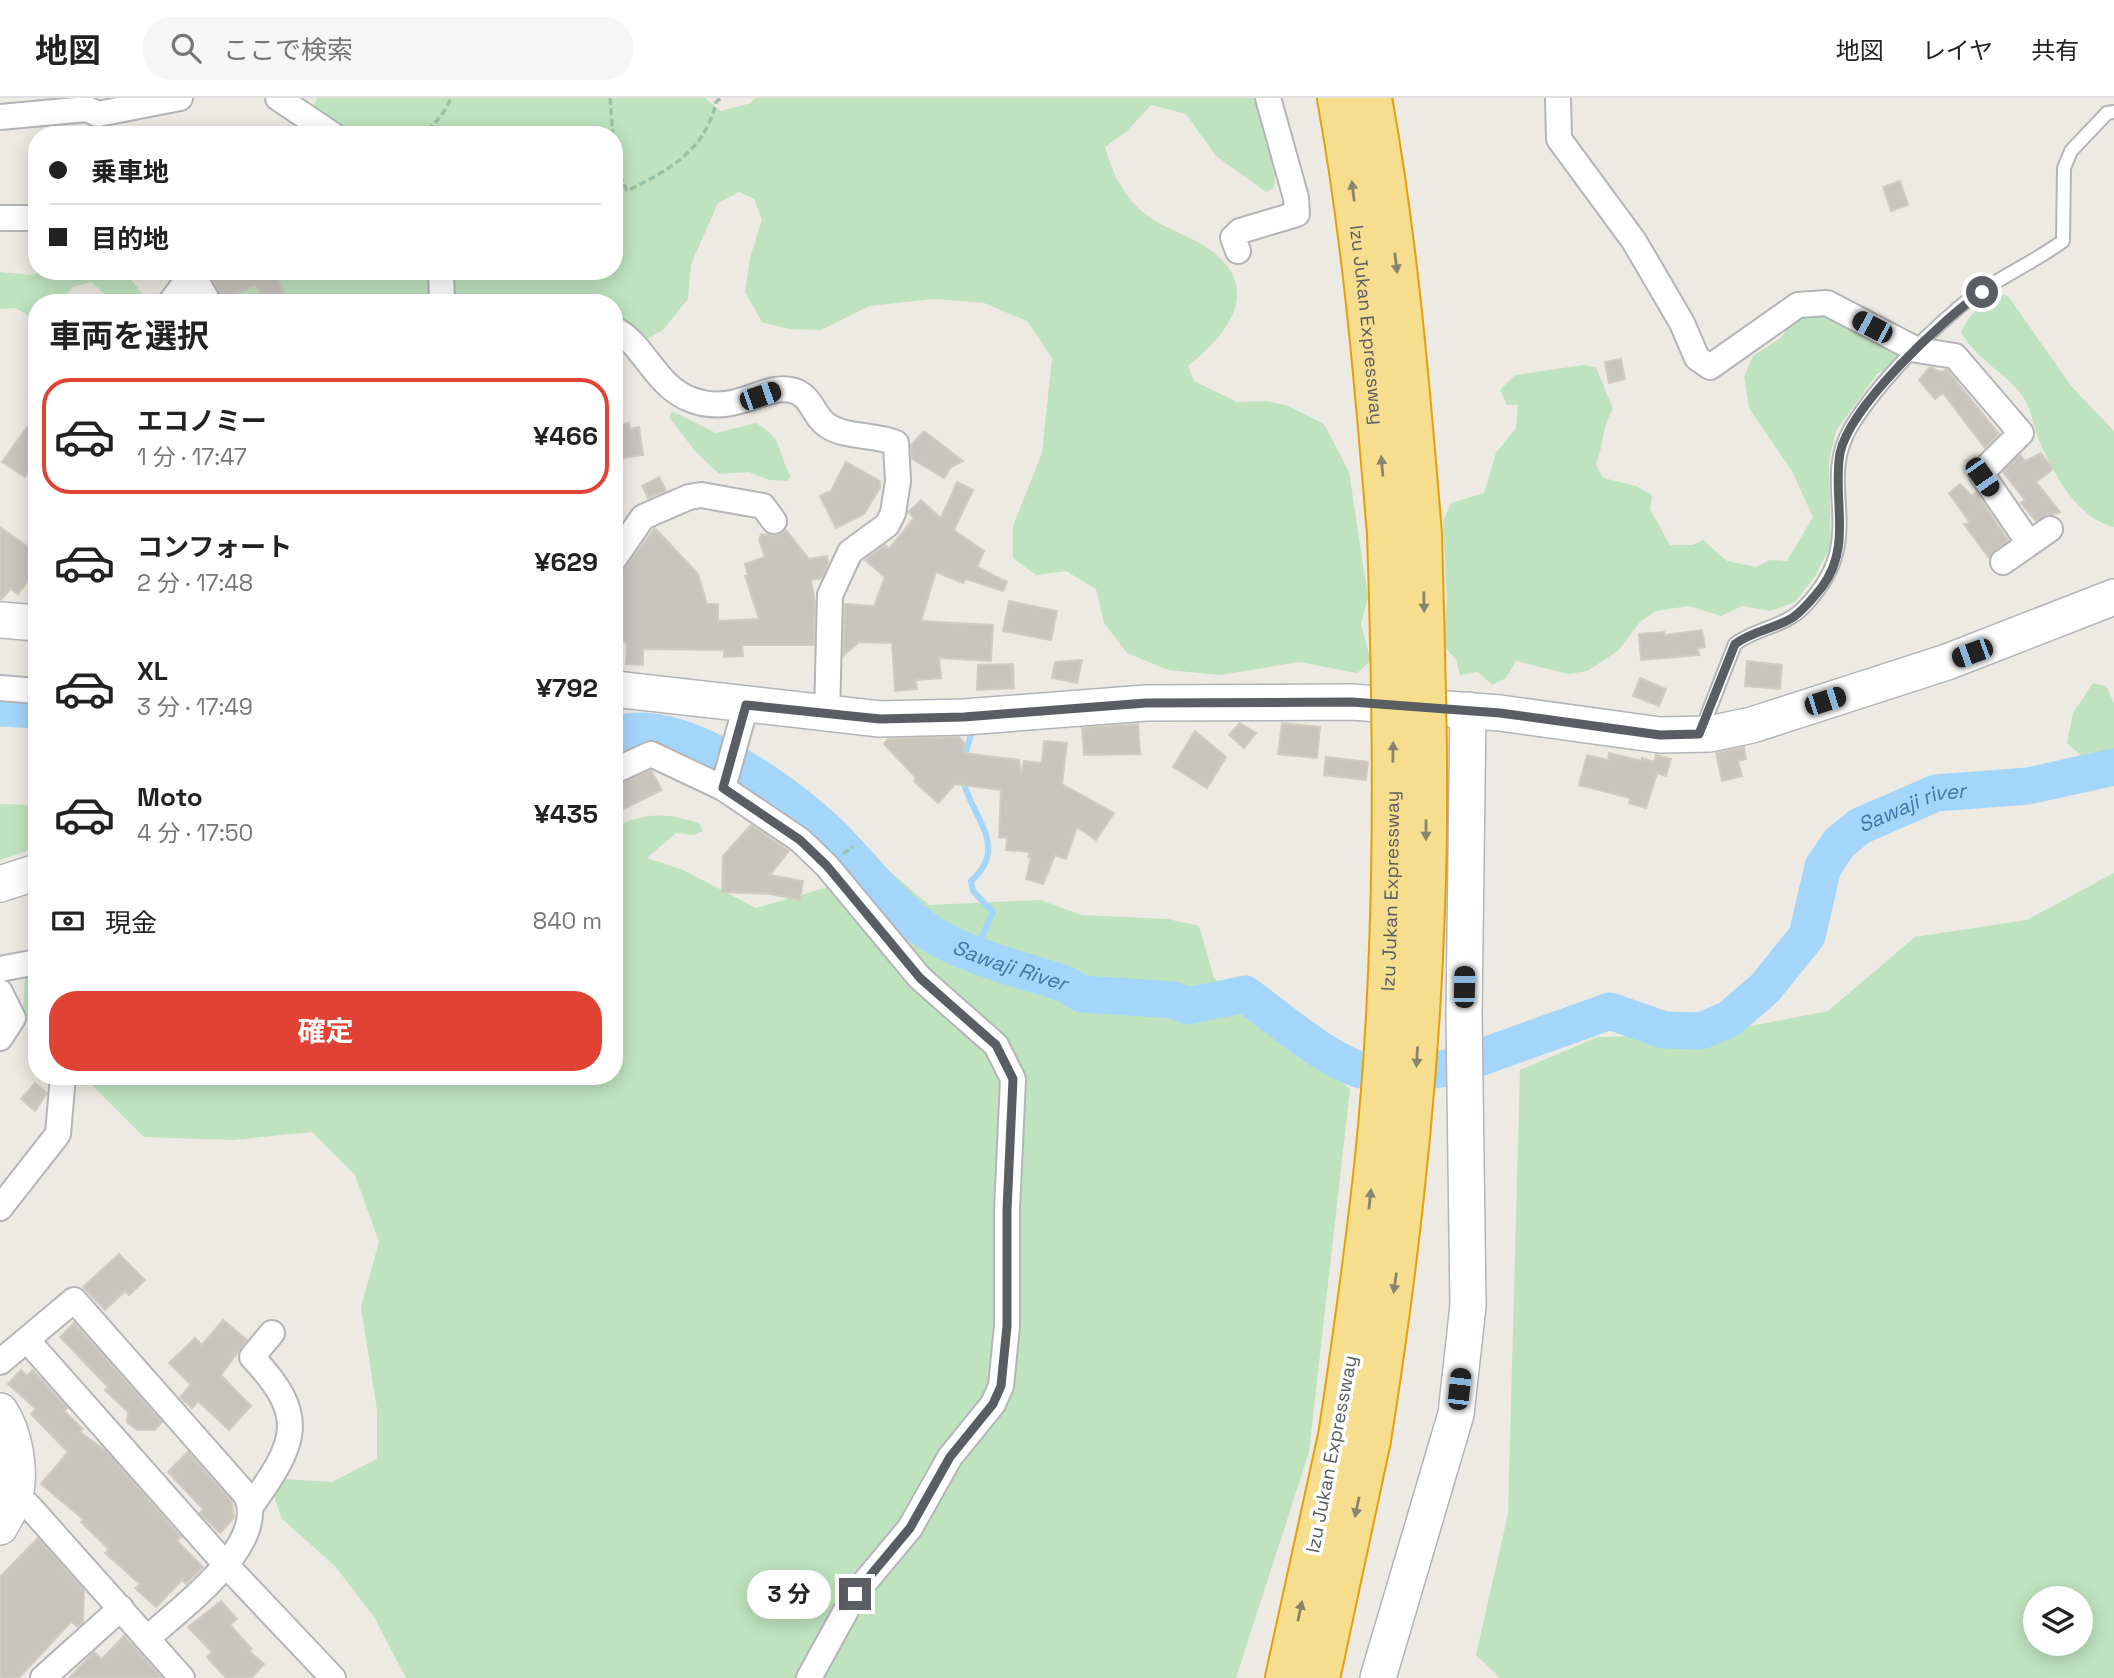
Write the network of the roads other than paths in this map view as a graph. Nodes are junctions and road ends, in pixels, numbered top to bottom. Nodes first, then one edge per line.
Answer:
1 (180, 98) edge
2 (278, 98) edge
3 (1268, 98) edge
4 (1337, 98) edge
5 (1373, 98) edge
6 (1558, 98) edge
7 (2114, 112) edge
8 (0, 117) edge
9 (320, 126) edge
10 (0, 218) edge
11 (28, 218) edge
12 (1238, 251) dead end
13 (623, 336) edge
14 (1917, 350) junction
15 (774, 521) dead end
16 (2050, 529) dead end
17 (1405, 534) junction
18 (2029, 543) junction
19 (623, 546) edge
20 (2003, 562) dead end
21 (2114, 597) edge
22 (0, 620) edge
23 (28, 622) edge
24 (0, 688) edge
25 (28, 690) edge
26 (623, 690) edge
27 (746, 705) junction
28 (1468, 710) junction
29 (827, 715) junction
30 (1699, 734) junction
31 (623, 767) edge
32 (728, 770) junction
33 (28, 875) edge
34 (0, 884) edge
35 (28, 964) edge
36 (0, 969) edge
37 (0, 992) edge
38 (0, 1038) edge
39 (62, 1085) edge
40 (0, 1208) edge
41 (272, 1334) dead end
42 (27, 1340) junction
43 (0, 1362) edge
44 (0, 1410) edge
45 (1354, 1438) junction
46 (251, 1506) junction
47 (7, 1513) edge
48 (226, 1566) junction
49 (121, 1608) junction
50 (148, 1638) junction
51 (43, 1678) edge
52 (182, 1678) edge
53 (333, 1678) edge
54 (809, 1678) edge
55 (1285, 1678) edge
56 (1320, 1678) edge
57 (1378, 1678) edge

1 - 8 street
2 - 9 street
3 - 12 street
17 -> 4 highway, Izu Jukan Expressway
5 -> 17 highway, Izu Jukan Expressway
6 - 14 street
7 - 14 lane
10 - 11 street
13 - 29 street
14 - 18 street
14 - 30 lane
15 - 19 street
16 - 18 street
17 - 45 highway, Izu Jukan Expressway, bridge
18 - 20 street
21 - 30 street
22 - 23 street
24 - 25 street
26 - 27 street
27 - 29 street
27 - 32 street
28 - 29 street
28 - 30 street
28 - 57 street
31 - 32 street
32 - 54 street
33 - 34 street
35 - 36 street
37 - 38 street
39 - 40 street
41 - 46 street
42 - 43 street
42 - 46 street
42 - 48 street
44 - 47 street
55 -> 45 highway, Izu Jukan Expressway
45 -> 56 highway, Izu Jukan Expressway
46 - 48 street
47 - 49 street
48 - 50 street
48 - 53 street
49 - 50 street
49 - 51 street
50 - 52 street

